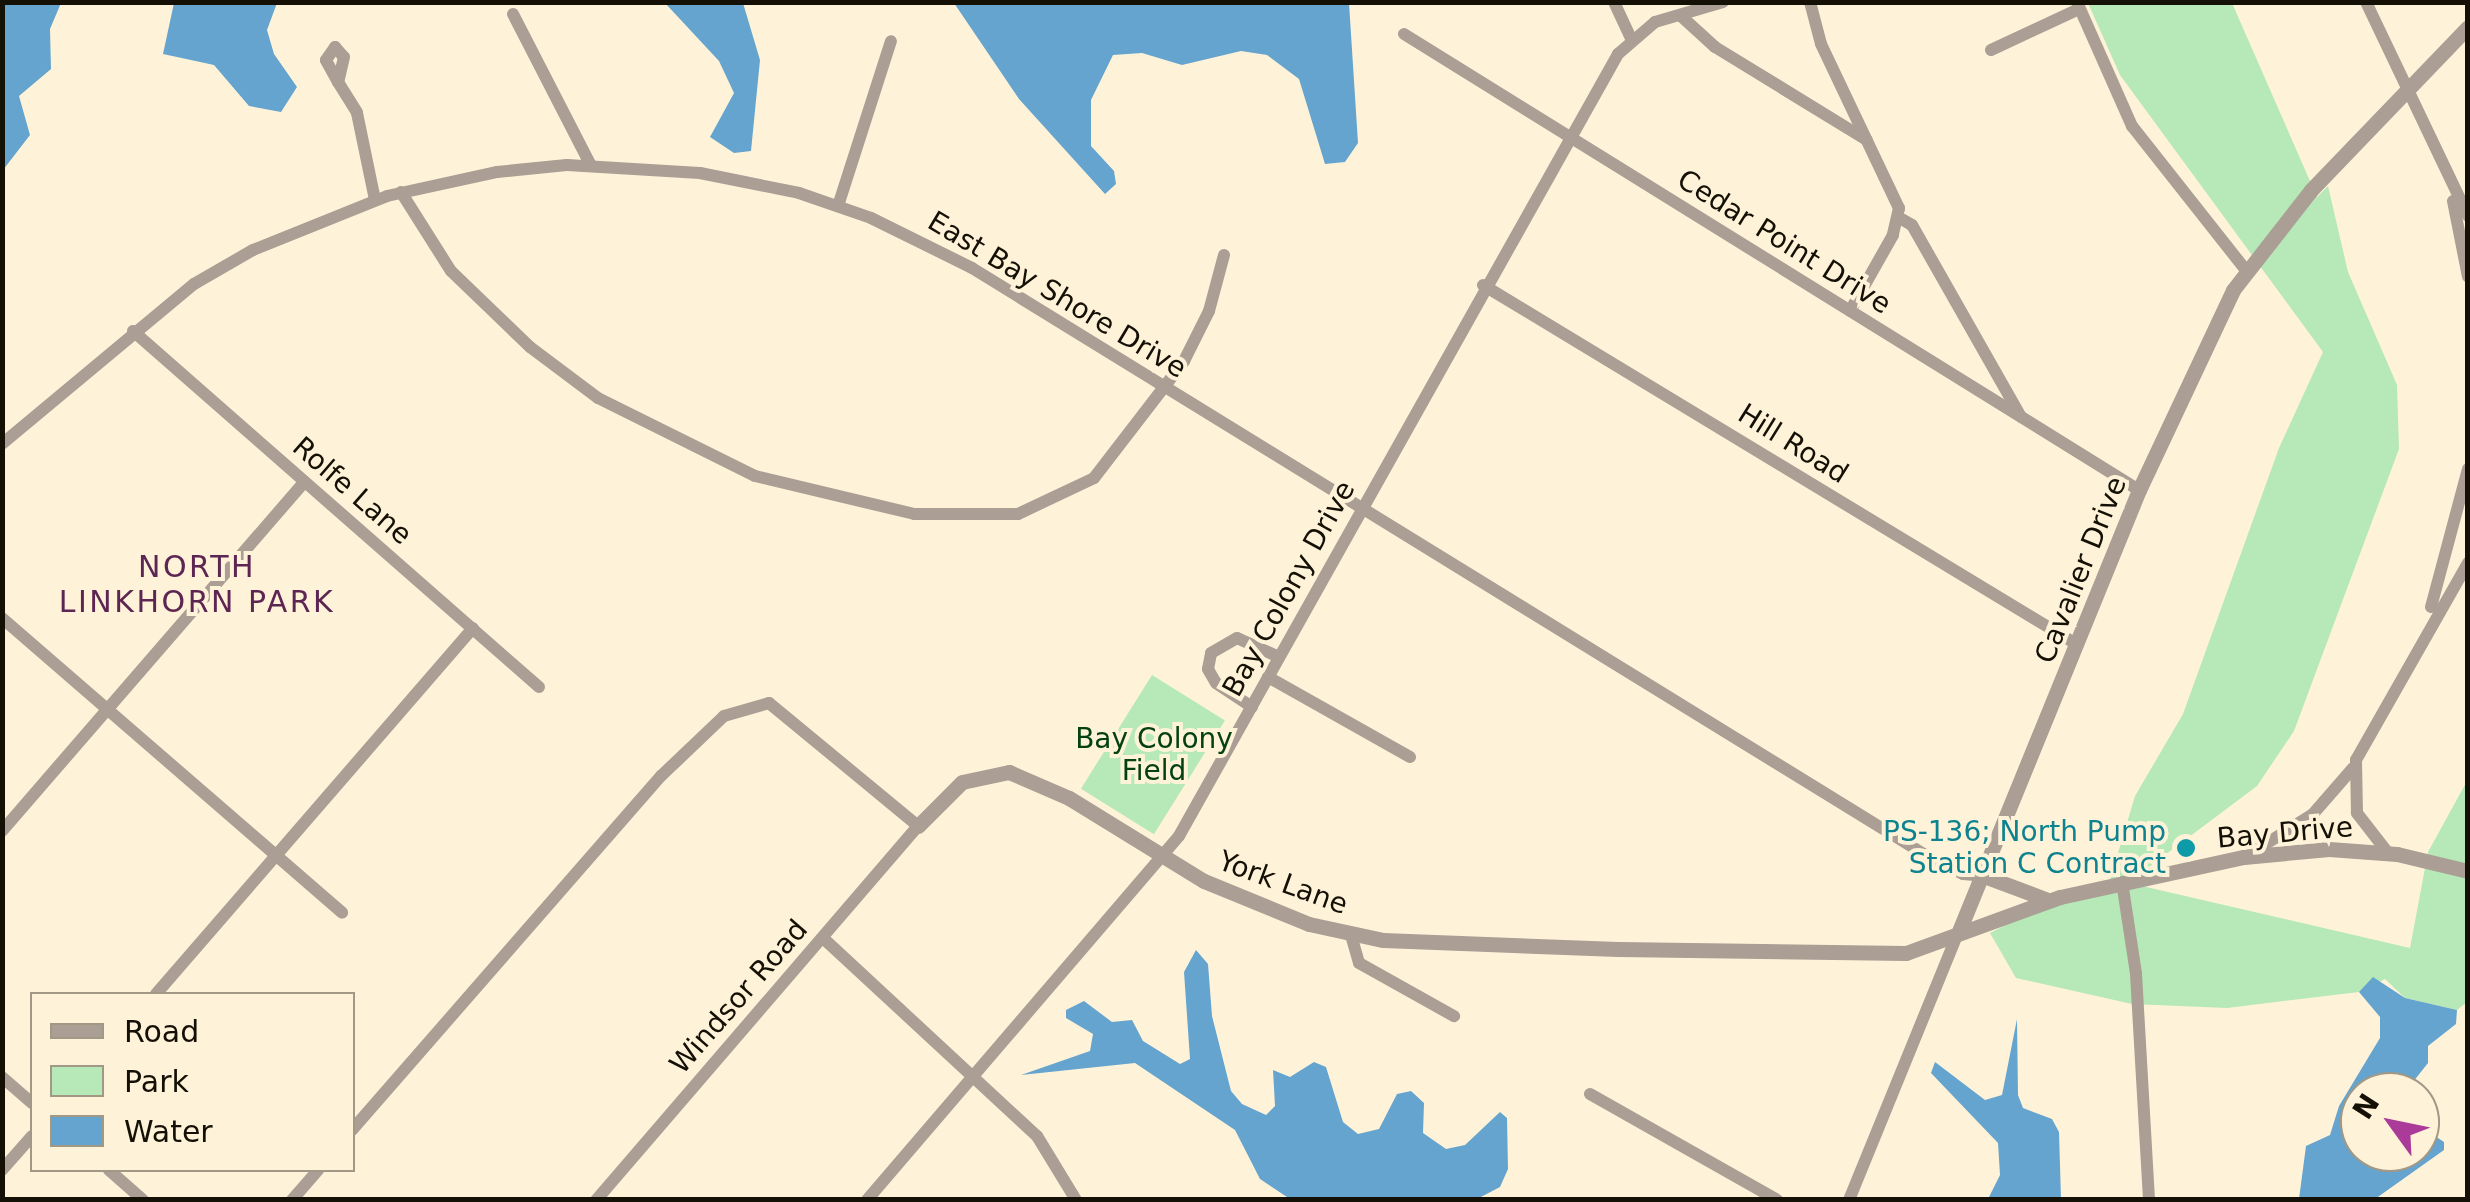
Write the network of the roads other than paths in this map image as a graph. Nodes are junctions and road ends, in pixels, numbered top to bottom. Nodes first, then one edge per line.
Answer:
1 (1614, 2) edge
2 (1723, 2) edge
3 (1810, 2) edge
4 (2366, 2) edge
5 (2078, 6) edge
6 (513, 14) dead end
7 (1681, 16) junction
8 (2468, 27) edge
9 (1404, 34) dead end
10 (1632, 38) junction
11 (891, 41) dead end
12 (1992, 50) dead end
13 (338, 82) dead end
14 (2406, 91) junction
15 (1568, 138) junction
16 (1870, 141) junction
17 (591, 166) junction
18 (400, 192) junction
19 (2452, 193) junction
20 (375, 200) junction
21 (838, 206) junction
22 (2468, 216) edge
23 (1898, 217) junction
24 (1224, 255) dead end
25 (2245, 269) junction
26 (2468, 278) edge
27 (1484, 285) junction
28 (1850, 311) junction
29 (133, 331) junction
30 (1165, 388) junction
31 (2021, 418) junction
32 (2, 444) edge
33 (2468, 469) edge
34 (304, 482) junction
35 (2138, 490) junction
36 (1361, 509) junction
37 (2468, 564) edge
38 (2, 618) edge
39 (473, 628) junction
40 (2421, 638) junction
41 (2078, 645) junction
42 (1279, 657) junction
43 (1268, 678) junction
44 (539, 687) dead end
45 (1252, 707) junction
46 (109, 708) junction
47 (1410, 757) dead end
48 (2355, 766) junction
49 (918, 826) junction
50 (2, 831) edge
51 (2388, 852) junction
52 (276, 856) junction
53 (1164, 857) junction
54 (2244, 857) junction
55 (2468, 871) edge
56 (1984, 876) junction
57 (2122, 882) junction
58 (2048, 900) junction
59 (342, 913) dead end
60 (1959, 931) junction
61 (1351, 935) junction
62 (823, 938) junction
63 (158, 992) edge
64 (1454, 1016) dead end
65 (2, 1076) edge
66 (974, 1078) junction
67 (1590, 1094) dead end
68 (30, 1101) edge
69 (355, 1127) edge
70 (30, 1138) edge
71 (2, 1170) edge
72 (110, 1172) edge
73 (316, 1172) edge
74 (143, 1200) edge
75 (292, 1200) edge
76 (596, 1200) edge
77 (867, 1200) edge
78 (1076, 1200) edge
79 (1777, 1200) edge
80 (1848, 1200) edge
81 (2149, 1200) edge

1 - 10 street
2 - 7 street
3 - 16 street
4 - 14 street
5 - 12 street
5 - 25 street
6 - 17 street
7 - 10 street
7 - 16 street
8 - 14 street, Cavalier Drive
9 - 15 street, Cedar Point Drive
10 - 15 street, Bay Colony Drive
11 - 21 street
13 - 20 street
14 - 19 street
14 - 25 street, Cavalier Drive
15 - 27 street, Bay Colony Drive
15 - 28 street, Cedar Point Drive
16 - 23 street
17 - 18 street, East Bay Shore Drive
17 - 21 street, East Bay Shore Drive
18 - 20 street, East Bay Shore Drive
18 - 30 street
19 - 22 street
19 - 26 street
20 - 29 street, East Bay Shore Drive
21 - 30 street, East Bay Shore Drive
23 - 28 street
23 - 31 street
24 - 30 street
25 - 35 street, Cavalier Drive
27 - 36 street, Bay Colony Drive
27 - 41 street, Hill Road
28 - 31 street, Cedar Point Drive
29 - 32 street, East Bay Shore Drive
29 - 34 street, Rolfe Lane
30 - 36 street, East Bay Shore Drive
31 - 35 street, Cedar Point Drive
33 - 40 street
34 - 39 street, Rolfe Lane
34 - 46 street
35 - 41 street, Cavalier Drive
36 - 42 street, Bay Colony Drive
36 - 56 street, East Bay Shore Drive
37 - 40 street
38 - 46 street
39 - 44 street, Rolfe Lane
39 - 52 street
40 - 48 street
41 - 56 street, Cavalier Drive
42 - 43 street, Bay Colony Drive
42 - 45 street
43 - 45 street, Bay Colony Drive
43 - 47 street
45 - 53 street, Bay Colony Drive
46 - 50 street
46 - 52 street
48 - 51 street
48 - 54 street
49 - 53 street, York Lane
49 - 62 street, Windsor Road
49 - 69 street
51 - 54 street, Bay Drive
51 - 55 street, Bay Drive
52 - 59 street
52 - 63 street
53 - 61 street, York Lane
53 - 66 street, Bay Colony Drive
54 - 57 street, Bay Drive
56 - 58 street
56 - 60 street, Cavalier Drive
57 - 58 street, Bay Drive
57 - 81 street
58 - 60 street, Bay Drive
60 - 61 street, York Lane
60 - 80 street, Cavalier Drive
61 - 64 street
62 - 66 street
62 - 76 street, Windsor Road
65 - 68 street
66 - 77 street, Bay Colony Drive
66 - 78 street
67 - 79 street
70 - 71 street
72 - 74 street
73 - 75 street

